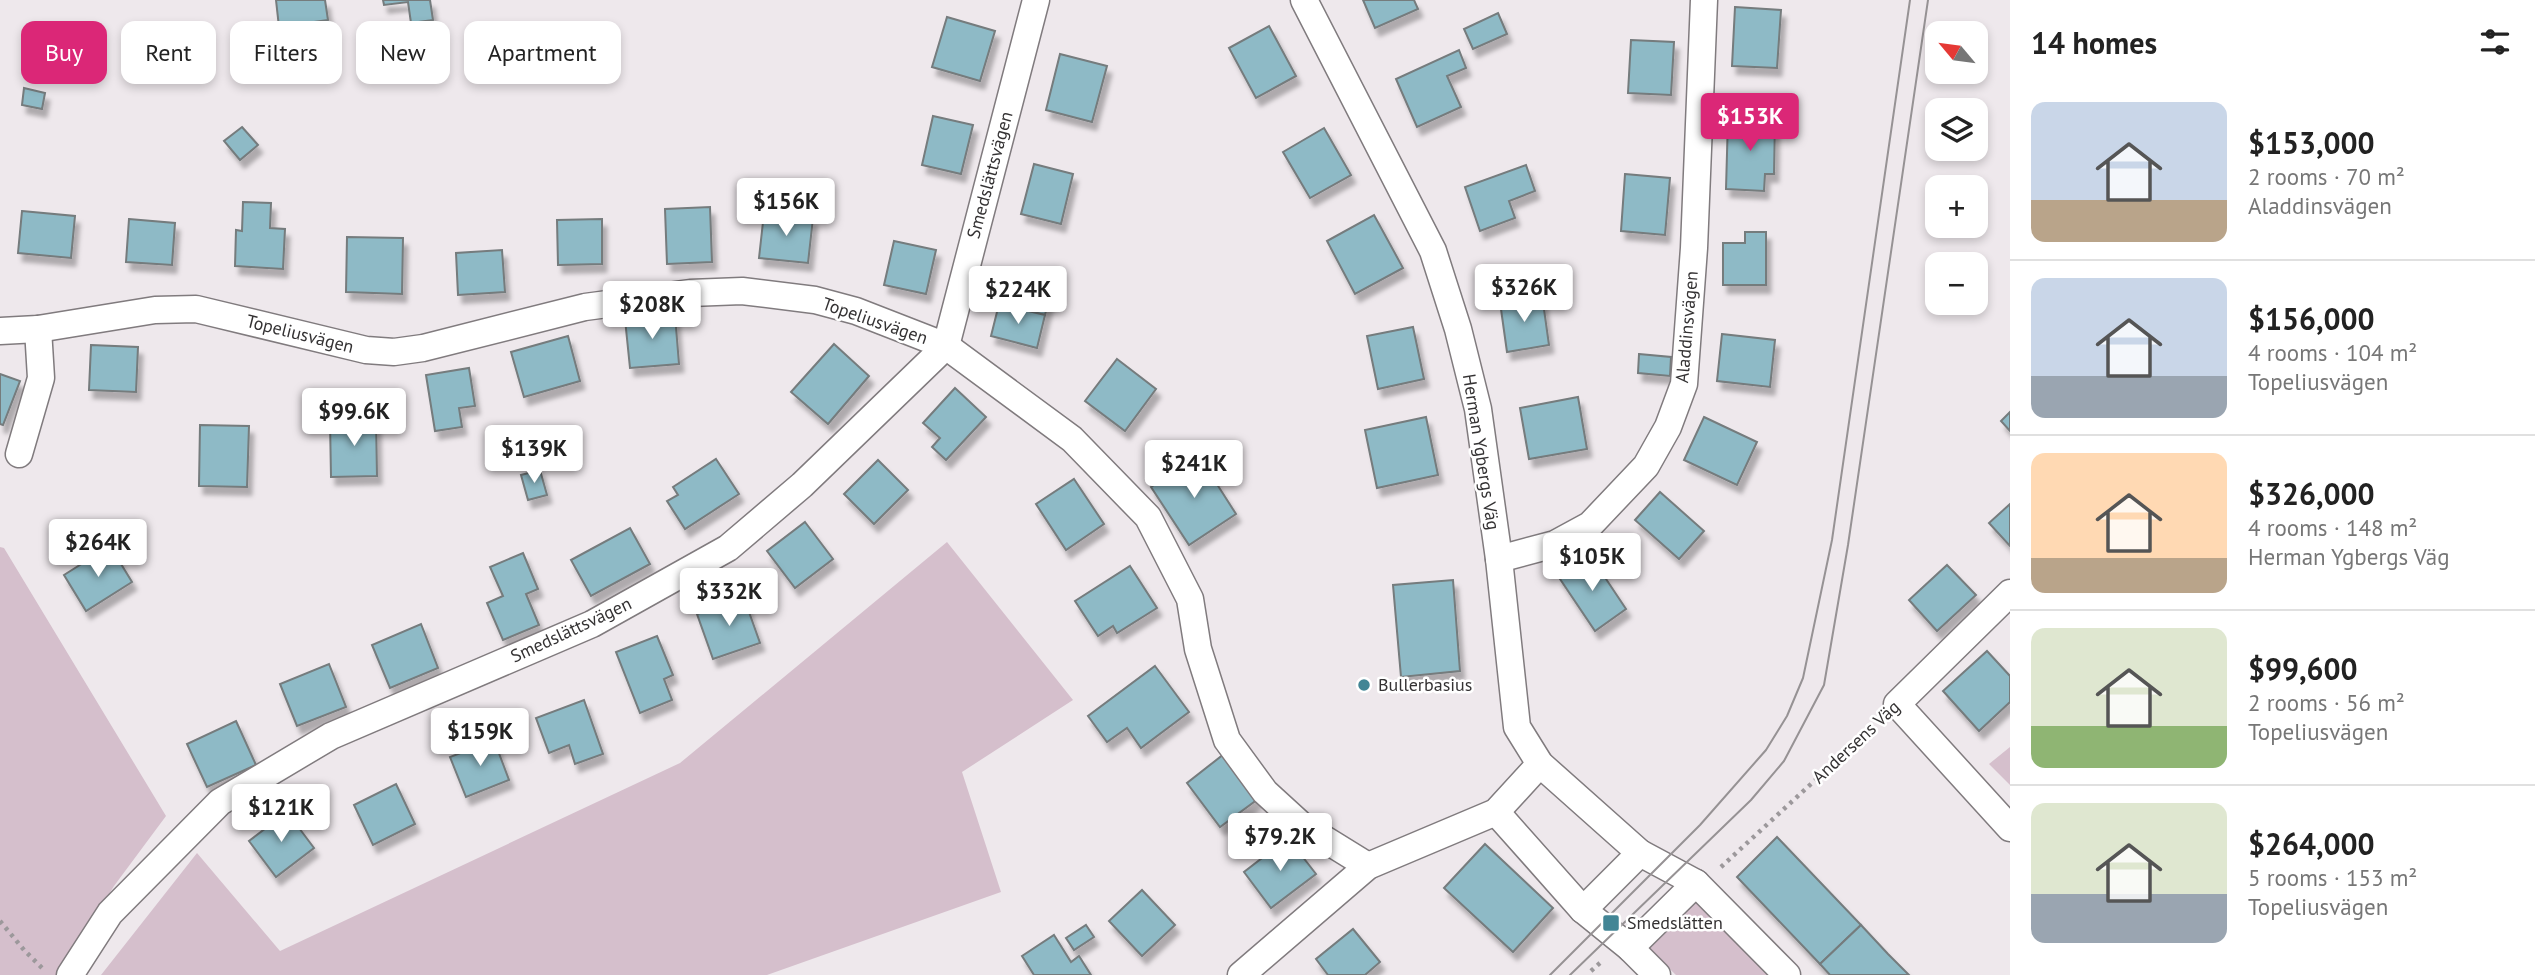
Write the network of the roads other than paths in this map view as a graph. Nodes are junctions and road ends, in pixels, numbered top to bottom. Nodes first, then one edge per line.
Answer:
1 (1036, 0) edge
2 (1304, 0) edge
3 (1704, 0) edge
4 (38, 329) junction
5 (0, 331) edge
6 (946, 346) junction
7 (19, 454) dead end
8 (1499, 559) junction
9 (2010, 593) edge
10 (1540, 764) junction
11 (1496, 813) junction
12 (2010, 828) edge
13 (1640, 853) junction
14 (1368, 866) junction
15 (1696, 884) junction
16 (1583, 910) junction
17 (1630, 948) junction
18 (71, 975) edge
19 (1241, 975) edge
20 (1657, 975) edge
21 (1787, 975) edge

1 - 6 street, Smedslättsvägen
2 - 8 street, Herman Ygbergs Väg
3 - 8 street, Aladdinsvägen
4 - 5 street, Topeliusvägen
4 - 6 street, Topeliusvägen
4 - 7 street
6 - 14 street, Topeliusvägen
6 - 18 street, Smedslättsvägen
8 - 10 street, Herman Ygbergs Väg
9 - 12 street, Andersens Väg
10 - 11 street
10 - 13 street, Herman Ygbergs Väg
11 - 14 street
11 - 16 street
13 - 15 street, Herman Ygbergs Väg
13 - 16 street
14 - 19 street
15 - 17 street
15 - 21 street, Herman Ygbergs Väg
16 - 17 street
17 - 20 street

